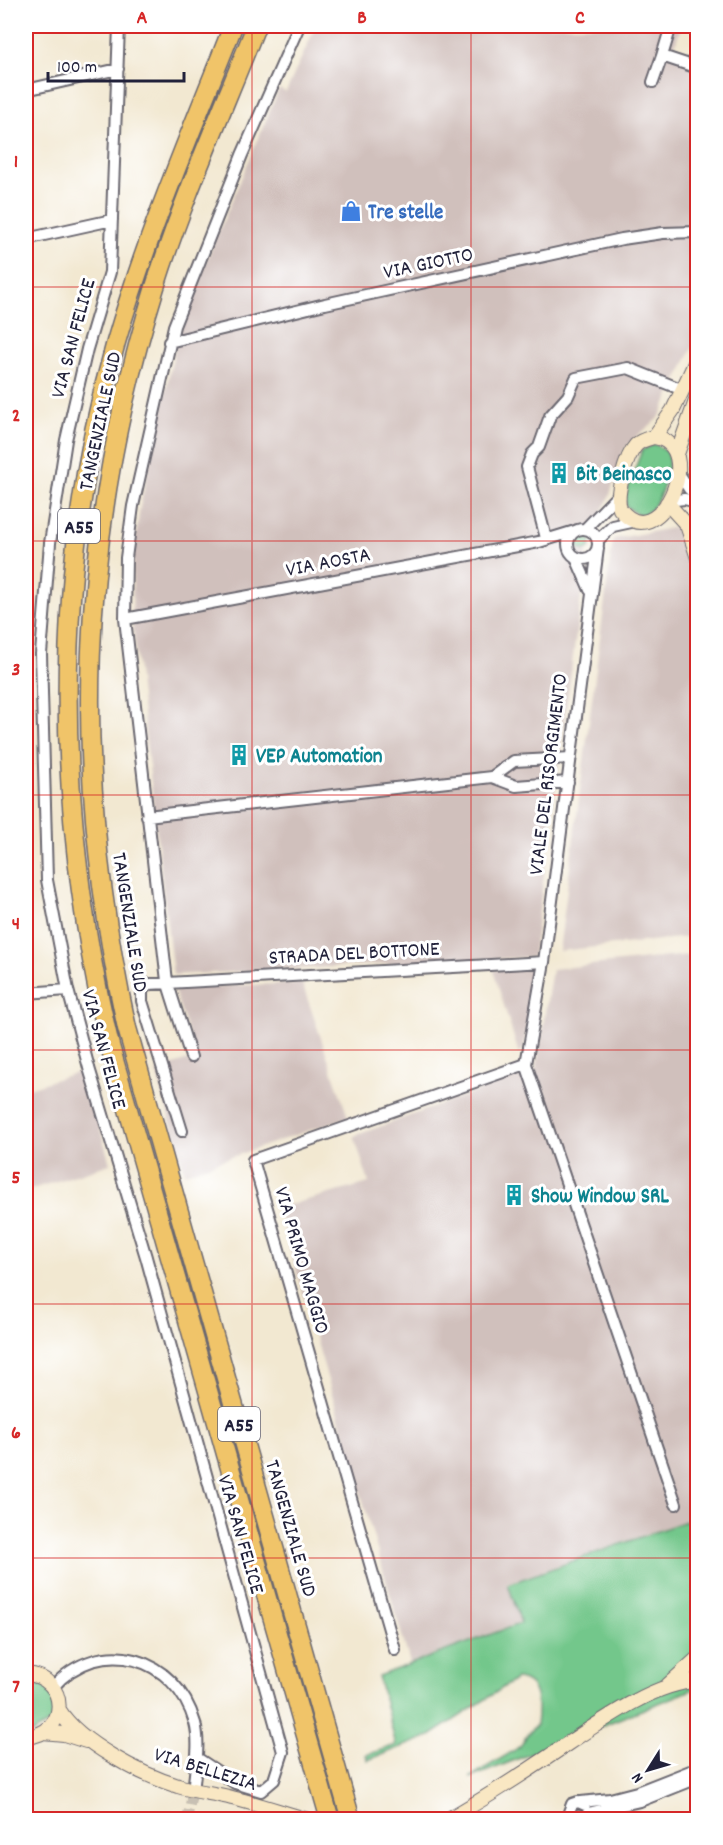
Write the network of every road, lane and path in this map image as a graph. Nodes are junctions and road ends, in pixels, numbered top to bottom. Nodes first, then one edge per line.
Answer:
1 (119, 26) edge
2 (233, 26) edge
3 (256, 26) edge
4 (299, 26) edge
5 (671, 26) edge
6 (662, 56) junction
7 (698, 68) edge
8 (118, 69) junction
9 (653, 82) dead end
10 (26, 90) edge
11 (112, 220) junction
12 (698, 231) edge
13 (26, 239) edge
14 (169, 342) junction
15 (698, 357) edge
16 (689, 386) edge
17 (698, 395) edge
18 (654, 437) junction
19 (677, 454) junction
20 (678, 472) junction
21 (698, 495) edge
22 (617, 496) junction
23 (668, 502) junction
24 (698, 502) edge
25 (653, 520) junction
26 (636, 521) junction
27 (580, 530) junction
28 (691, 535) junction
29 (543, 540) junction
30 (598, 544) junction
31 (573, 554) junction
32 (698, 558) edge
33 (591, 591) junction
34 (125, 619) junction
35 (571, 758) junction
36 (492, 777) junction
37 (568, 783) junction
38 (147, 816) junction
39 (544, 962) junction
40 (167, 981) junction
41 (68, 990) junction
42 (26, 993) edge
43 (191, 1057) dead end
44 (526, 1064) junction
45 (182, 1131) dead end
46 (676, 1504) dead end
47 (395, 1650) dead end
48 (698, 1658) edge
49 (26, 1674) edge
50 (698, 1682) edge
51 (53, 1687) junction
52 (664, 1689) junction
53 (58, 1710) junction
54 (44, 1732) junction
55 (26, 1737) edge
56 (97, 1744) junction
57 (196, 1758) junction
58 (698, 1768) edge
59 (698, 1778) edge
60 (194, 1783) tunnel mouth
61 (581, 1802) junction
62 (586, 1817) edge
63 (572, 1819) edge
64 (308, 1820) edge
65 (330, 1820) edge
66 (351, 1820) edge
67 (447, 1820) edge

1 - 8 street, VIA SAN FELICE
2 - 65 highway, TANGENZIALE SUD / A55
3 - 66 highway, TANGENZIALE SUD / A55
4 - 14 street
5 - 6 street
6 - 7 street
6 - 9 street
8 - 10 street
8 - 11 street, VIA SAN FELICE
11 - 13 street
11 - 41 street, VIA SAN FELICE
12 - 14 street, VIA GIOTTO
14 - 34 street
15 - 16 street
16 - 18 street
16 - 29 street
17 - 19 street
18 - 19 street
18 - 22 street
19 - 20 street
20 - 21 street
20 - 23 street
22 - 26 street
22 - 27 street
23 - 24 street
23 - 25 street
23 - 28 street
25 - 26 street
25 - 28 street
26 - 30 street
27 - 29 street, VIA AOSTA
27 - 30 street
27 - 31 street
28 - 32 street
29 - 31 street, VIA AOSTA
29 - 34 street, VIA AOSTA
30 - 31 street
30 - 33 street, VIALE DEL RISORGIMENTO
31 - 33 street
33 - 35 street, VIALE DEL RISORGIMENTO
34 - 38 street
35 - 36 street
35 - 37 street, VIALE DEL RISORGIMENTO
36 - 37 street
36 - 38 street
37 - 39 street, VIALE DEL RISORGIMENTO
38 - 40 street
39 - 40 street, STRADA DEL BOTTONE
39 - 44 street
40 - 43 street
40 - 45 street, STRADA DEL BOTTONE
41 - 42 street
41 - 57 street, VIA SAN FELICE
44 - 46 street
44 - 47 street, VIA PRIMO MAGGIO
48 - 52 street
49 - 51 street
50 - 52 street
51 - 53 street
51 - 57 street
52 - 67 street
53 - 54 street
53 - 56 street, VIA BELLEZIA
54 - 55 street, VIA BELLEZIA
54 - 56 street, VIA BELLEZIA
56 - 64 street, VIA BELLEZIA
57 - 60 street
58 - 61 street
59 - 62 street
61 - 62 street
61 - 63 street

